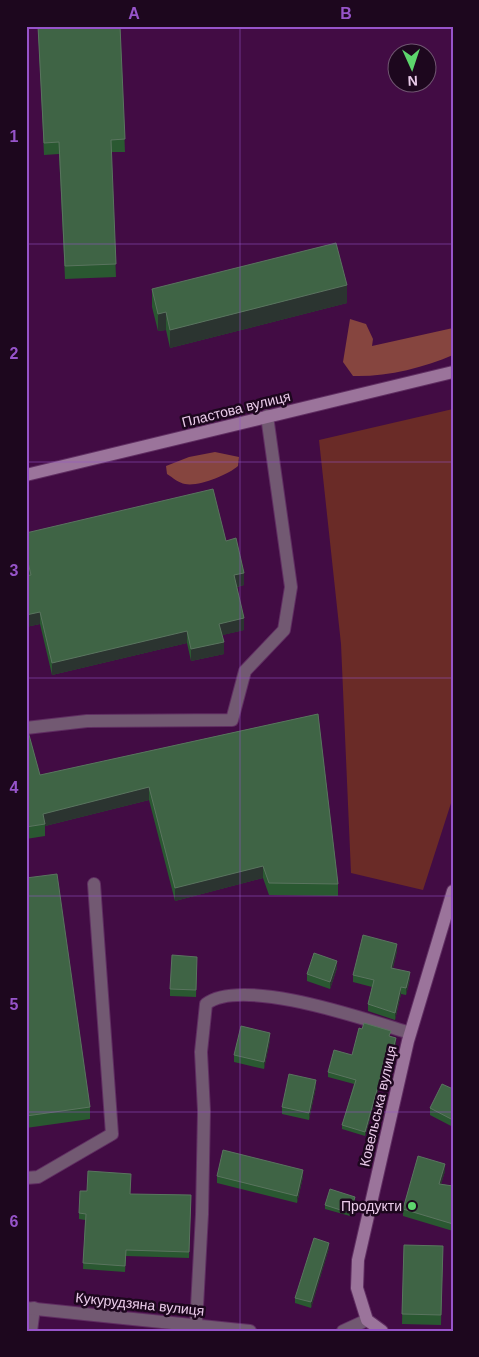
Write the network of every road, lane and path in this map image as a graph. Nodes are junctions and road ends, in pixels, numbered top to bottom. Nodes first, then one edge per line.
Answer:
1 (453, 372) edge
2 (267, 416) junction
3 (26, 475) edge
4 (26, 728) edge
5 (94, 884) dead end
6 (453, 891) edge
7 (410, 1032) junction
8 (26, 1178) edge
9 (30, 1308) edge
10 (196, 1325) junction
11 (365, 1325) edge
12 (31, 1331) edge
13 (250, 1331) edge
14 (343, 1331) edge
15 (382, 1331) edge

1 - 2 main road, Пластова вулиця
2 - 3 main road, Пластова вулиця
2 - 4 street
5 - 8 street
6 - 7 main road, Ковельська вулиця
7 - 10 street
7 - 11 main road, Ковельська вулиця
9 - 10 street, Кукурудзяна вулиця
9 - 12 street
10 - 13 street, Кукурудзяна вулиця
11 - 14 street
11 - 15 main road

